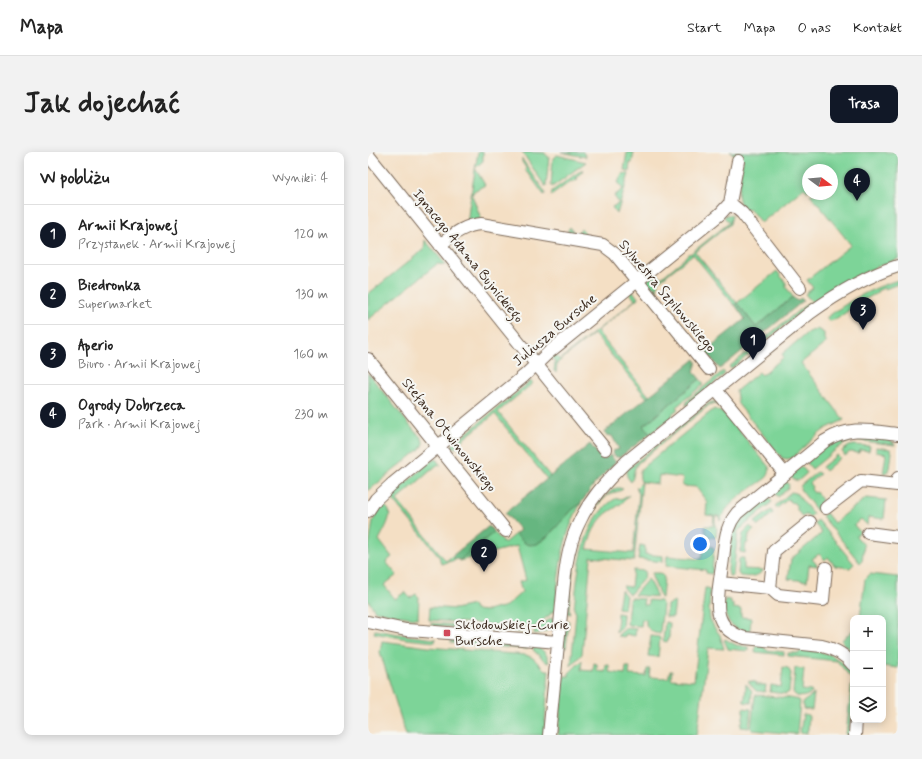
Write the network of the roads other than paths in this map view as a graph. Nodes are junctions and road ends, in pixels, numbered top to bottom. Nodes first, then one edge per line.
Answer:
1 (368, 155) edge
2 (738, 161) dead end
3 (730, 203) junction
4 (440, 245) junction
5 (898, 266) edge
6 (637, 281) junction
7 (800, 288) dead end
8 (368, 359) edge
9 (536, 364) junction
10 (709, 370) dead end
11 (716, 390) junction
12 (898, 434) edge
13 (438, 446) junction
14 (605, 449) dead end
15 (785, 474) junction
16 (898, 483) edge
17 (826, 508) dead end
18 (368, 511) edge
19 (810, 522) dead end
20 (506, 531) dead end
21 (868, 533) dead end
22 (898, 537) edge
23 (826, 568) dead end
24 (720, 584) junction
25 (770, 588) junction
26 (368, 622) edge
27 (558, 642) junction
28 (850, 662) edge
29 (856, 723) edge
30 (549, 735) edge
31 (855, 735) edge

1 - 4 street, Ignacego Adama Bujnickiego
2 - 3 street
3 - 6 street, Juliusza Bursche
3 - 7 street
4 - 6 street, Sylwestra Szpilowskiego
4 - 9 street, Ignacego Adama Bujnickiego
5 - 11 street
6 - 9 street, Juliusza Bursche
6 - 10 street, Sylwestra Szpilowskiego
8 - 13 street, Stefana Otwinowskiego
9 - 13 street, Juliusza Bursche
9 - 14 street, Ignacego Adama Bujnickiego
11 - 15 street
11 - 27 street
12 - 15 street
13 - 18 street, Juliusza Bursche
13 - 20 street, Stefana Otwinowskiego
15 - 24 street
16 - 17 street
19 - 25 street
21 - 22 street
23 - 25 street
24 - 25 street
24 - 28 street
26 - 27 street
27 - 30 street
29 - 31 street

